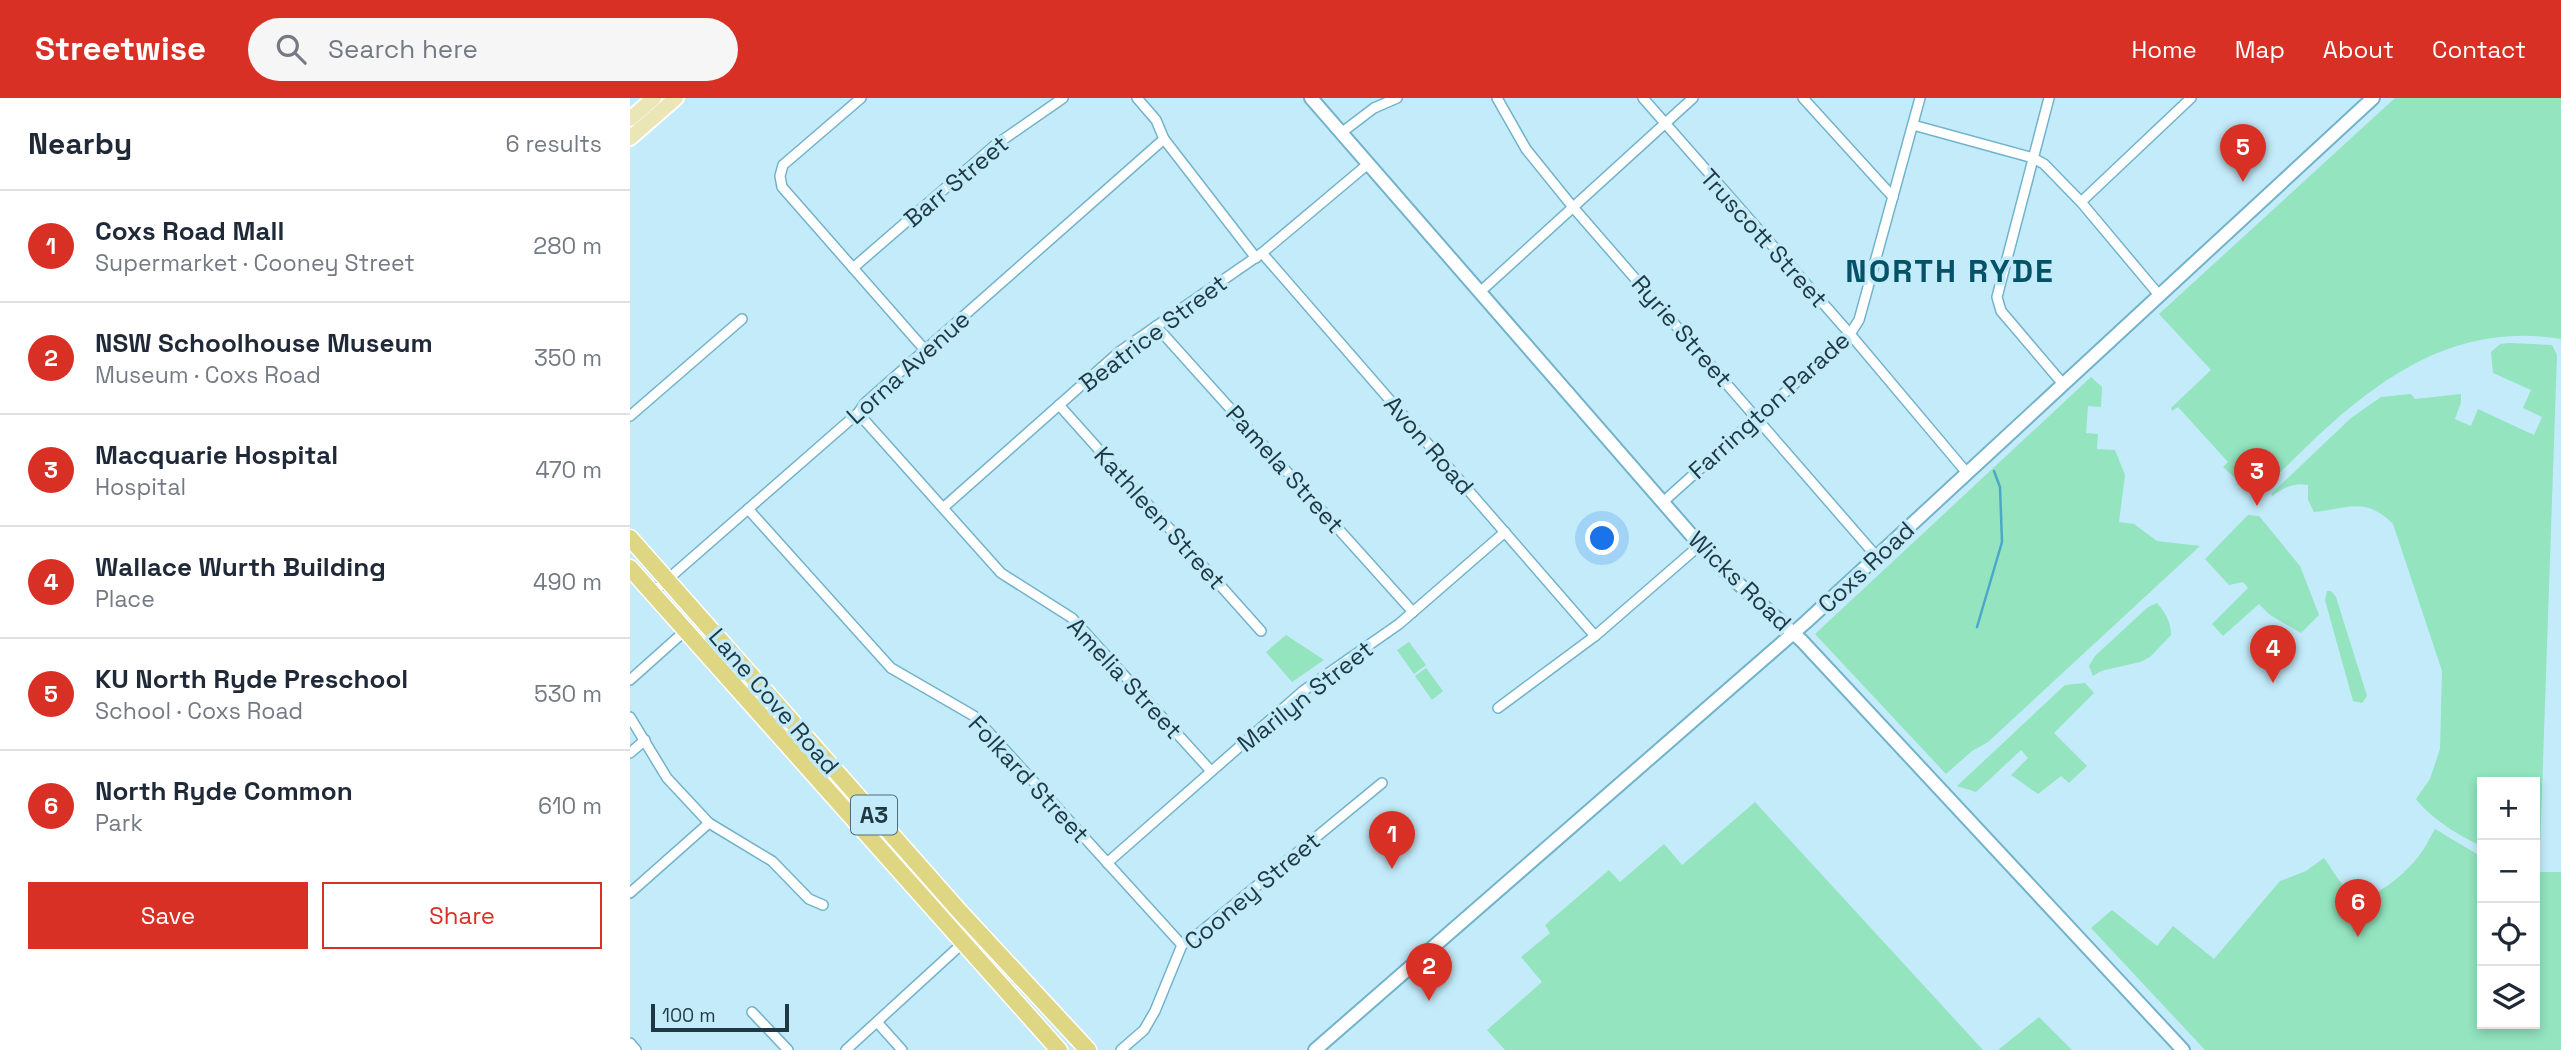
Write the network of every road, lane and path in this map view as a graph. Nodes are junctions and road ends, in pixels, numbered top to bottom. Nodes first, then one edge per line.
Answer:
1 (654, 98) edge
2 (676, 98) edge
3 (861, 98) edge
4 (1063, 98) edge
5 (1137, 98) edge
6 (1311, 98) edge
7 (1397, 98) edge
8 (1497, 98) edge
9 (1643, 98) edge
10 (1693, 98) edge
11 (1803, 98) edge
12 (1920, 98) edge
13 (2049, 98) edge
14 (2191, 98) edge
15 (2373, 98) edge
16 (630, 119) edge
17 (1664, 124) junction
18 (1913, 125) junction
19 (1341, 133) junction
20 (630, 138) edge
21 (1164, 139) junction
22 (2033, 159) junction
23 (1368, 164) junction
24 (1893, 197) junction
25 (2081, 202) junction
26 (1572, 206) junction
27 (1259, 256) junction
28 (853, 268) junction
29 (1480, 292) junction
30 (2159, 295) junction
31 (742, 319) dead end
32 (1156, 326) junction
33 (1850, 334) junction
34 (925, 350) junction
35 (2063, 384) junction
36 (1059, 405) junction
37 (858, 413) junction
38 (630, 416) edge
39 (1758, 418) junction
40 (1967, 473) junction
41 (1662, 502) junction
42 (944, 507) junction
43 (748, 509) junction
44 (1505, 532) junction
45 (630, 538) edge
46 (1700, 545) junction
47 (1877, 557) junction
48 (630, 568) edge
49 (667, 580) junction
50 (652, 593) junction
51 (1413, 612) junction
52 (686, 630) junction
53 (1261, 631) dead end
54 (1793, 633) junction
55 (1595, 636) junction
56 (630, 680) edge
57 (1498, 708) dead end
58 (630, 718) edge
59 (645, 740) junction
60 (630, 753) edge
61 (1210, 771) junction
62 (1382, 783) dead end
63 (709, 823) junction
64 (1107, 863) junction
65 (630, 894) edge
66 (823, 905) dead end
67 (964, 942) junction
68 (1182, 945) junction
69 (752, 1012) dead end
70 (877, 1022) junction
71 (630, 1044) edge
72 (636, 1050) edge
73 (788, 1050) edge
74 (846, 1050) edge
75 (902, 1050) edge
76 (1059, 1050) edge
77 (1088, 1050) edge
78 (1121, 1050) edge
79 (1315, 1050) edge
80 (2183, 1050) edge

1 - 16 main road
2 - 20 main road
3 - 28 street
4 - 28 street, Barr Street
5 - 21 street, Avon Road
6 - 19 street, Wicks Road
7 - 19 street
8 - 26 street, Ryrie Street
9 - 17 street, Truscott Street
10 - 17 street
11 - 24 street
12 - 18 street, Farrington Parade
13 - 22 street
14 - 25 street
15 - 30 street, Coxs Road
17 - 26 street
17 - 33 street, Truscott Street
18 - 22 street
18 - 24 street, Farrington Parade
19 - 23 street, Wicks Road
21 - 27 street, Avon Road
21 - 34 street, Lorna Avenue
22 - 25 street
22 - 35 street
23 - 27 street, Beatrice Street
23 - 29 street, Wicks Road
24 - 33 street, Farrington Parade
25 - 30 street
26 - 29 street
26 - 39 street, Ryrie Street
27 - 32 street, Beatrice Street
27 - 44 street, Avon Road
28 - 34 street
29 - 41 street, Wicks Road
30 - 35 street, Coxs Road
31 - 38 street
32 - 36 street, Beatrice Street
32 - 51 street, Pamela Street
33 - 39 street, Farrington Parade
33 - 40 street, Truscott Street
34 - 37 street, Lorna Avenue
35 - 40 street, Coxs Road
36 - 42 street, Beatrice Street
36 - 53 street, Kathleen Street
37 - 42 street, Amelia Street
37 - 43 street, Lorna Avenue
39 - 41 street, Farrington Parade
39 - 47 street, Ryrie Street
40 - 47 street, Coxs Road
41 - 46 street, Wicks Road
42 - 61 street, Amelia Street
43 - 49 street, Lorna Avenue
43 - 64 street, Folkard Street
44 - 51 street, Marilyn Street
44 - 55 street, Avon Road
45 - 49 highway, Lane Cove Road / A3
46 - 54 street, Wicks Road
46 - 55 street
47 - 54 street, Coxs Road
48 - 50 highway, Lane Cove Road / A3
49 - 50 street, Lorna Avenue
49 - 77 highway, Lane Cove Road / A3
50 - 52 highway, Lane Cove Road / A3
51 - 61 street, Marilyn Street
52 - 56 street
52 - 67 highway, Lane Cove Road / A3
54 - 79 street, Coxs Road
54 - 80 street, Wicks Road
55 - 57 street
58 - 59 street
59 - 60 street
59 - 63 street
61 - 64 street, Marilyn Street
62 - 68 street, Cooney Street
63 - 65 street
63 - 66 street
64 - 68 street, Folkard Street
67 - 70 street
67 - 76 highway, Lane Cove Road / A3
68 - 78 street, Cooney Street
69 - 73 street
70 - 74 street
70 - 75 street
71 - 72 street

